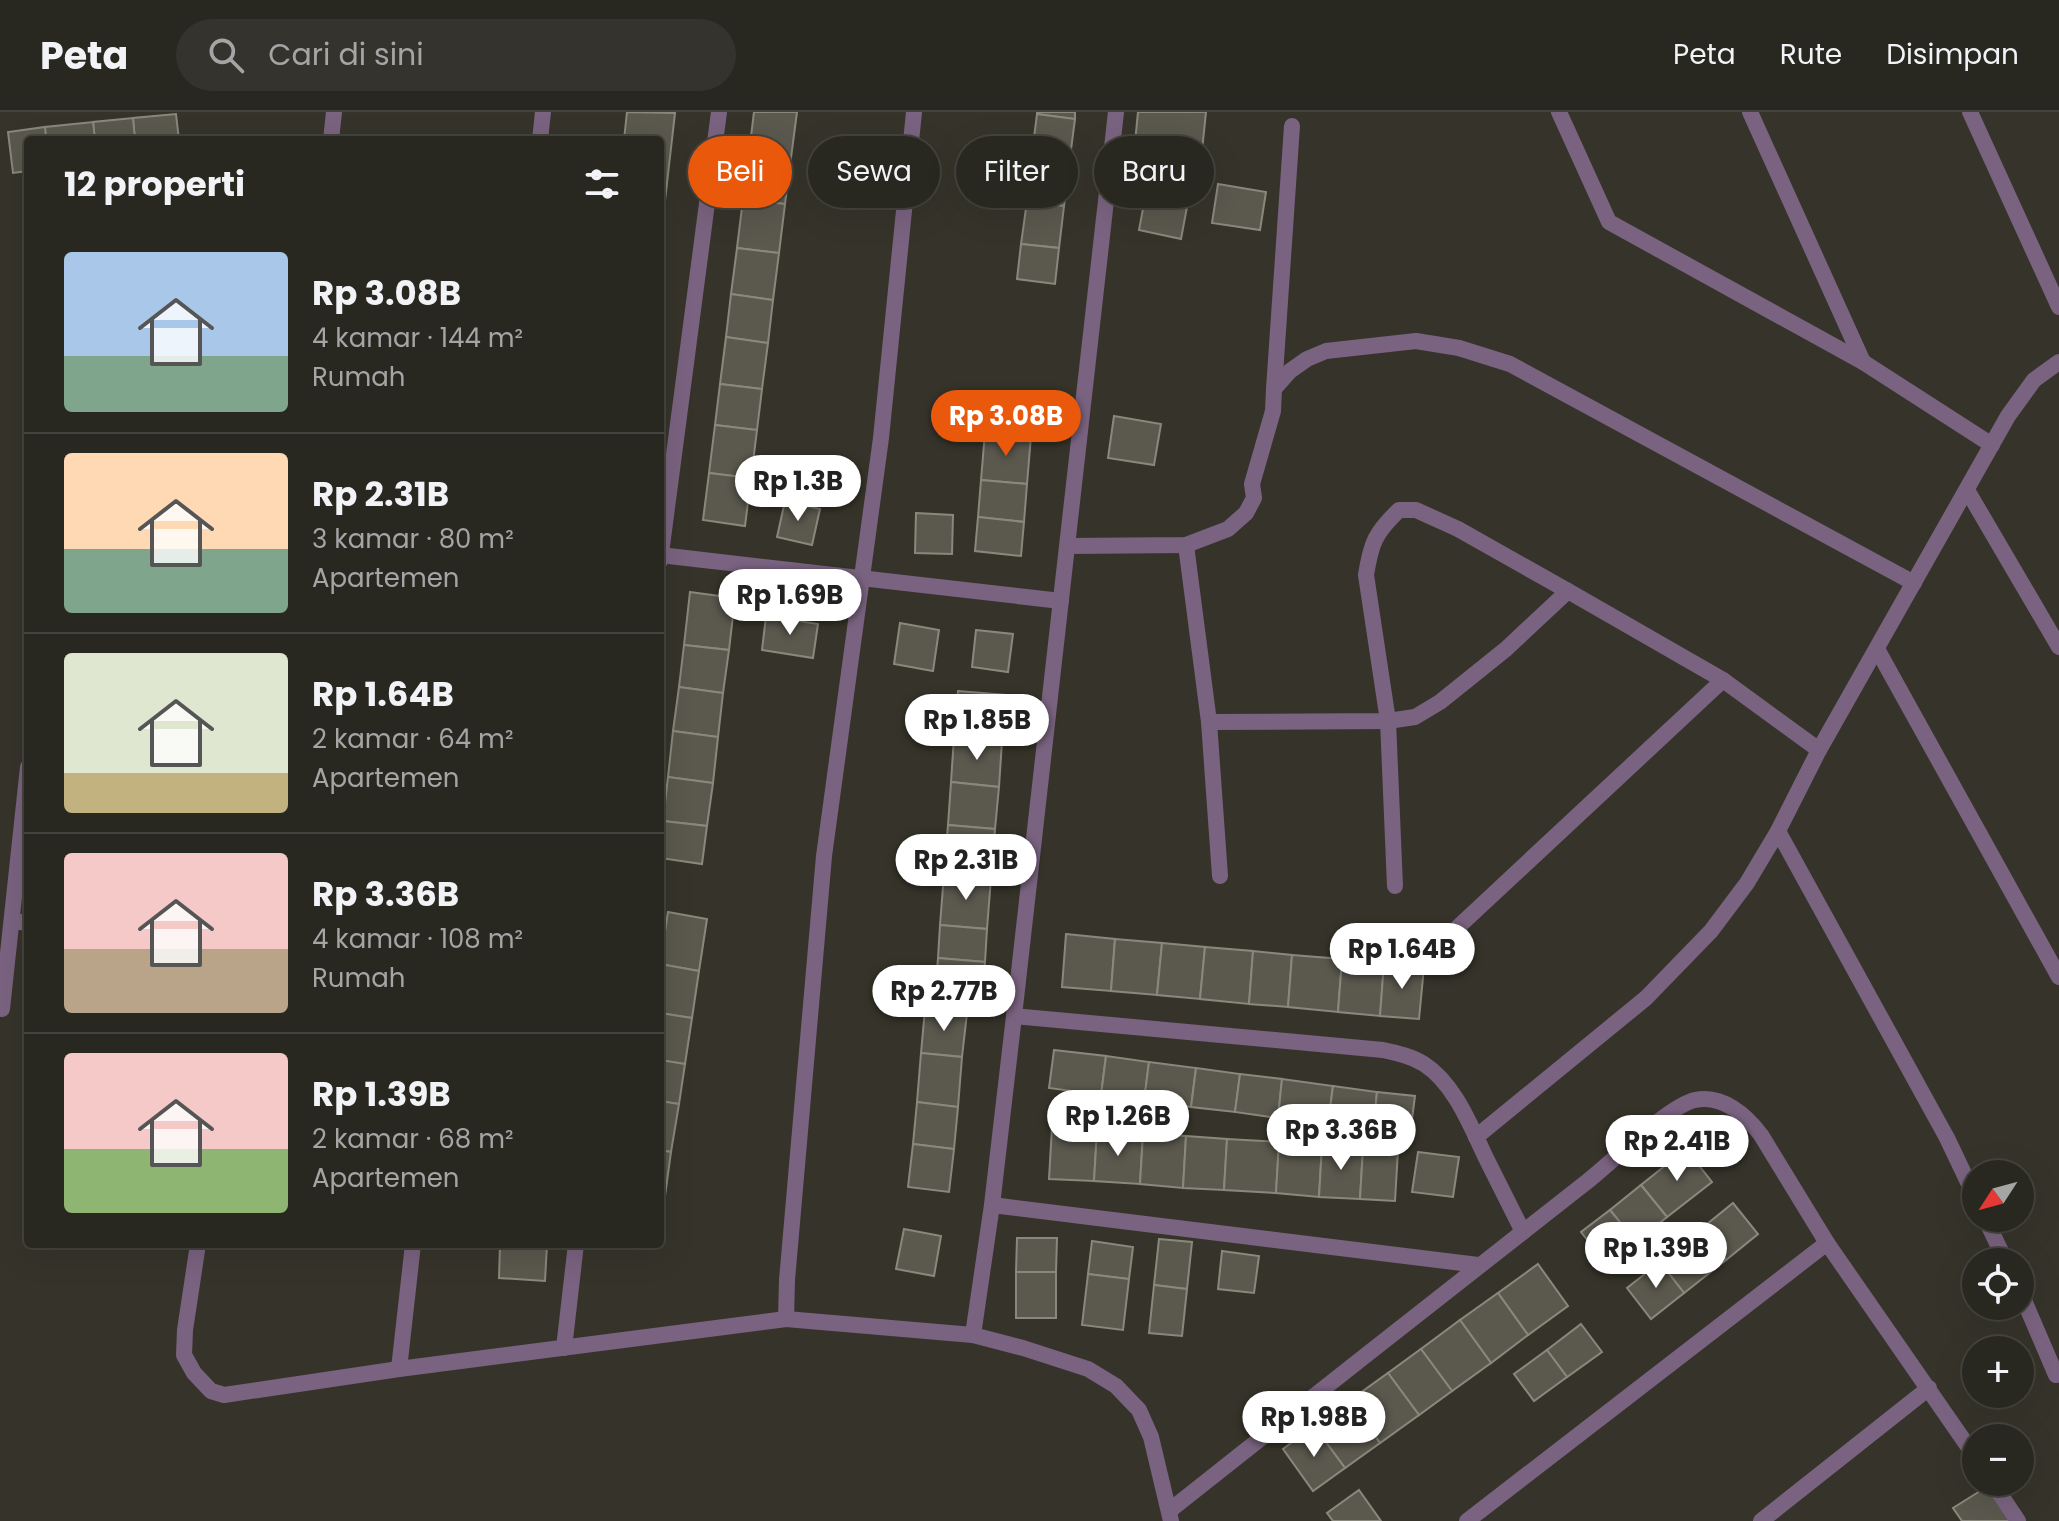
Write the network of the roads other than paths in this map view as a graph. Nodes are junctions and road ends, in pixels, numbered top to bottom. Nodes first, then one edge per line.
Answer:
1 (334, 112) edge
2 (543, 112) edge
3 (719, 112) edge
4 (914, 112) edge
5 (1116, 112) edge
6 (1559, 112) edge
7 (1750, 112) edge
8 (1970, 112) edge
9 (1292, 126) dead end
10 (331, 136) edge
11 (540, 136) edge
12 (2059, 307) edge
13 (1863, 362) junction
14 (2059, 362) edge
15 (1274, 389) junction
16 (1992, 445) junction
17 (1967, 490) junction
18 (664, 527) edge
19 (1186, 545) junction
20 (1068, 546) junction
21 (664, 557) edge
22 (862, 579) junction
23 (1914, 583) junction
24 (1568, 591) junction
25 (1061, 601) junction
26 (2059, 647) edge
27 (1877, 649) junction
28 (1723, 680) junction
29 (1388, 721) junction
30 (1209, 722) junction
31 (1819, 750) junction
32 (1778, 831) junction
33 (24, 844) edge
34 (1220, 876) dead end
35 (1395, 886) dead end
36 (20, 922) edge
37 (1457, 928) dead end
38 (2059, 977) edge
39 (2, 1009) dead end
40 (1014, 1016) junction
41 (1476, 1137) junction
42 (1962, 1170) edge
43 (992, 1205) junction
44 (1523, 1232) junction
45 (1827, 1243) junction
46 (197, 1248) edge
47 (413, 1248) edge
48 (576, 1248) edge
49 (1478, 1265) junction
50 (786, 1319) junction
51 (2032, 1320) edge
52 (973, 1335) junction
53 (564, 1348) junction
54 (399, 1369) junction
55 (2056, 1375) dead end
56 (1929, 1388) junction
57 (1962, 1437) edge
58 (2001, 1496) edge
59 (1170, 1516) edge
60 (1467, 1521) edge
61 (1761, 1521) edge
62 (2018, 1521) edge

1 - 10 street
2 - 11 street
3 - 18 street
4 - 22 street
5 - 20 street
6 - 13 street
7 - 13 street
8 - 12 street
9 - 15 street
13 - 16 street
14 - 16 street
15 - 19 street
15 - 23 street
16 - 17 street
17 - 23 street
17 - 26 street
19 - 20 street
19 - 30 street
20 - 25 street
21 - 22 street
22 - 25 street
22 - 50 street
23 - 27 street
24 - 28 street
24 - 29 street
24 - 29 street
25 - 40 street
27 - 31 street
27 - 38 street
28 - 31 street
28 - 37 street
29 - 30 street
29 - 35 street
30 - 34 street
31 - 32 street
32 - 41 street
32 - 42 street
33 - 36 street
36 - 39 street
40 - 41 street
40 - 43 street
41 - 44 street
43 - 49 street
43 - 52 street
44 - 45 street
44 - 49 street
45 - 56 street
45 - 60 street
46 - 54 street
47 - 54 street
48 - 53 street
49 - 59 street
50 - 52 street
50 - 53 street
51 - 55 street
52 - 59 street
53 - 54 street
56 - 57 street
56 - 61 street
58 - 62 street

